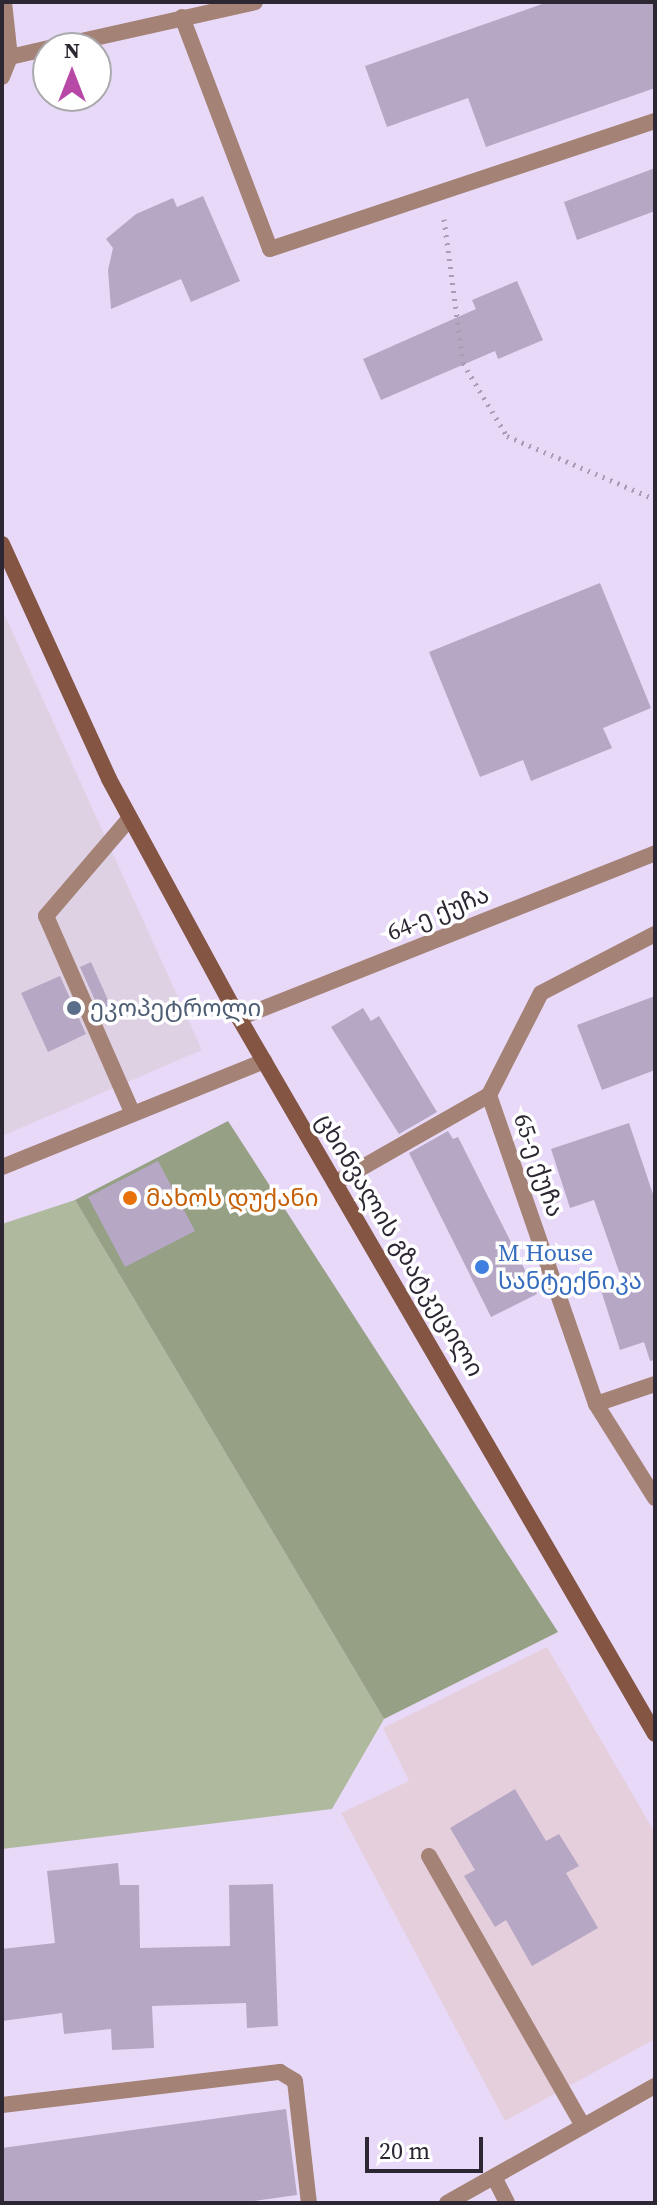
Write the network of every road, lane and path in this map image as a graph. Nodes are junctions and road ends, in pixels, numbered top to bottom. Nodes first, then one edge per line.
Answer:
1 (4, 2) edge
2 (255, 2) edge
3 (182, 17) junction
4 (112, 33) edge
5 (32, 52) edge
6 (10, 57) junction
7 (2, 77) edge
8 (655, 121) edge
9 (441, 192) junction
10 (655, 499) edge
11 (2, 544) edge
12 (130, 818) junction
13 (655, 853) edge
14 (655, 934) edge
15 (239, 1018) junction
16 (264, 1061) junction
17 (489, 1095) junction
18 (133, 1114) junction
19 (2, 1167) edge
20 (335, 1183) junction
21 (655, 1384) edge
22 (596, 1404) junction
23 (655, 1498) edge
24 (655, 1734) edge
25 (429, 1856) dead end
26 (655, 2086) edge
27 (2, 2105) edge
28 (583, 2126) junction
29 (494, 2177) junction
30 (309, 2203) edge
31 (447, 2203) edge
32 (507, 2203) edge

1 - 6 street
2 - 3 street
3 - 4 street
3 - 9 street
5 - 6 street
6 - 7 street
8 - 9 street
9 - 10 path
11 - 12 main road, ცხინვალის გზატკეცილი
12 - 15 main road, ცხინვალის გზატკეცილი
12 - 18 street
13 - 15 street, 64-ე ქუჩა
14 - 17 street
15 - 16 main road, ცხინვალის გზატკეცილი
16 - 18 street
16 - 20 main road, ცხინვალის გზატკეცილი
17 - 20 street, 65-ე ქუჩა
17 - 22 street, 65-ე ქუჩა
18 - 19 street
20 - 24 main road, ცხინვალის გზატკეცილი
21 - 22 street
22 - 23 street, 65-ე ქუჩა
25 - 28 street
26 - 28 street
27 - 30 street
28 - 29 street
29 - 31 street
29 - 32 street

